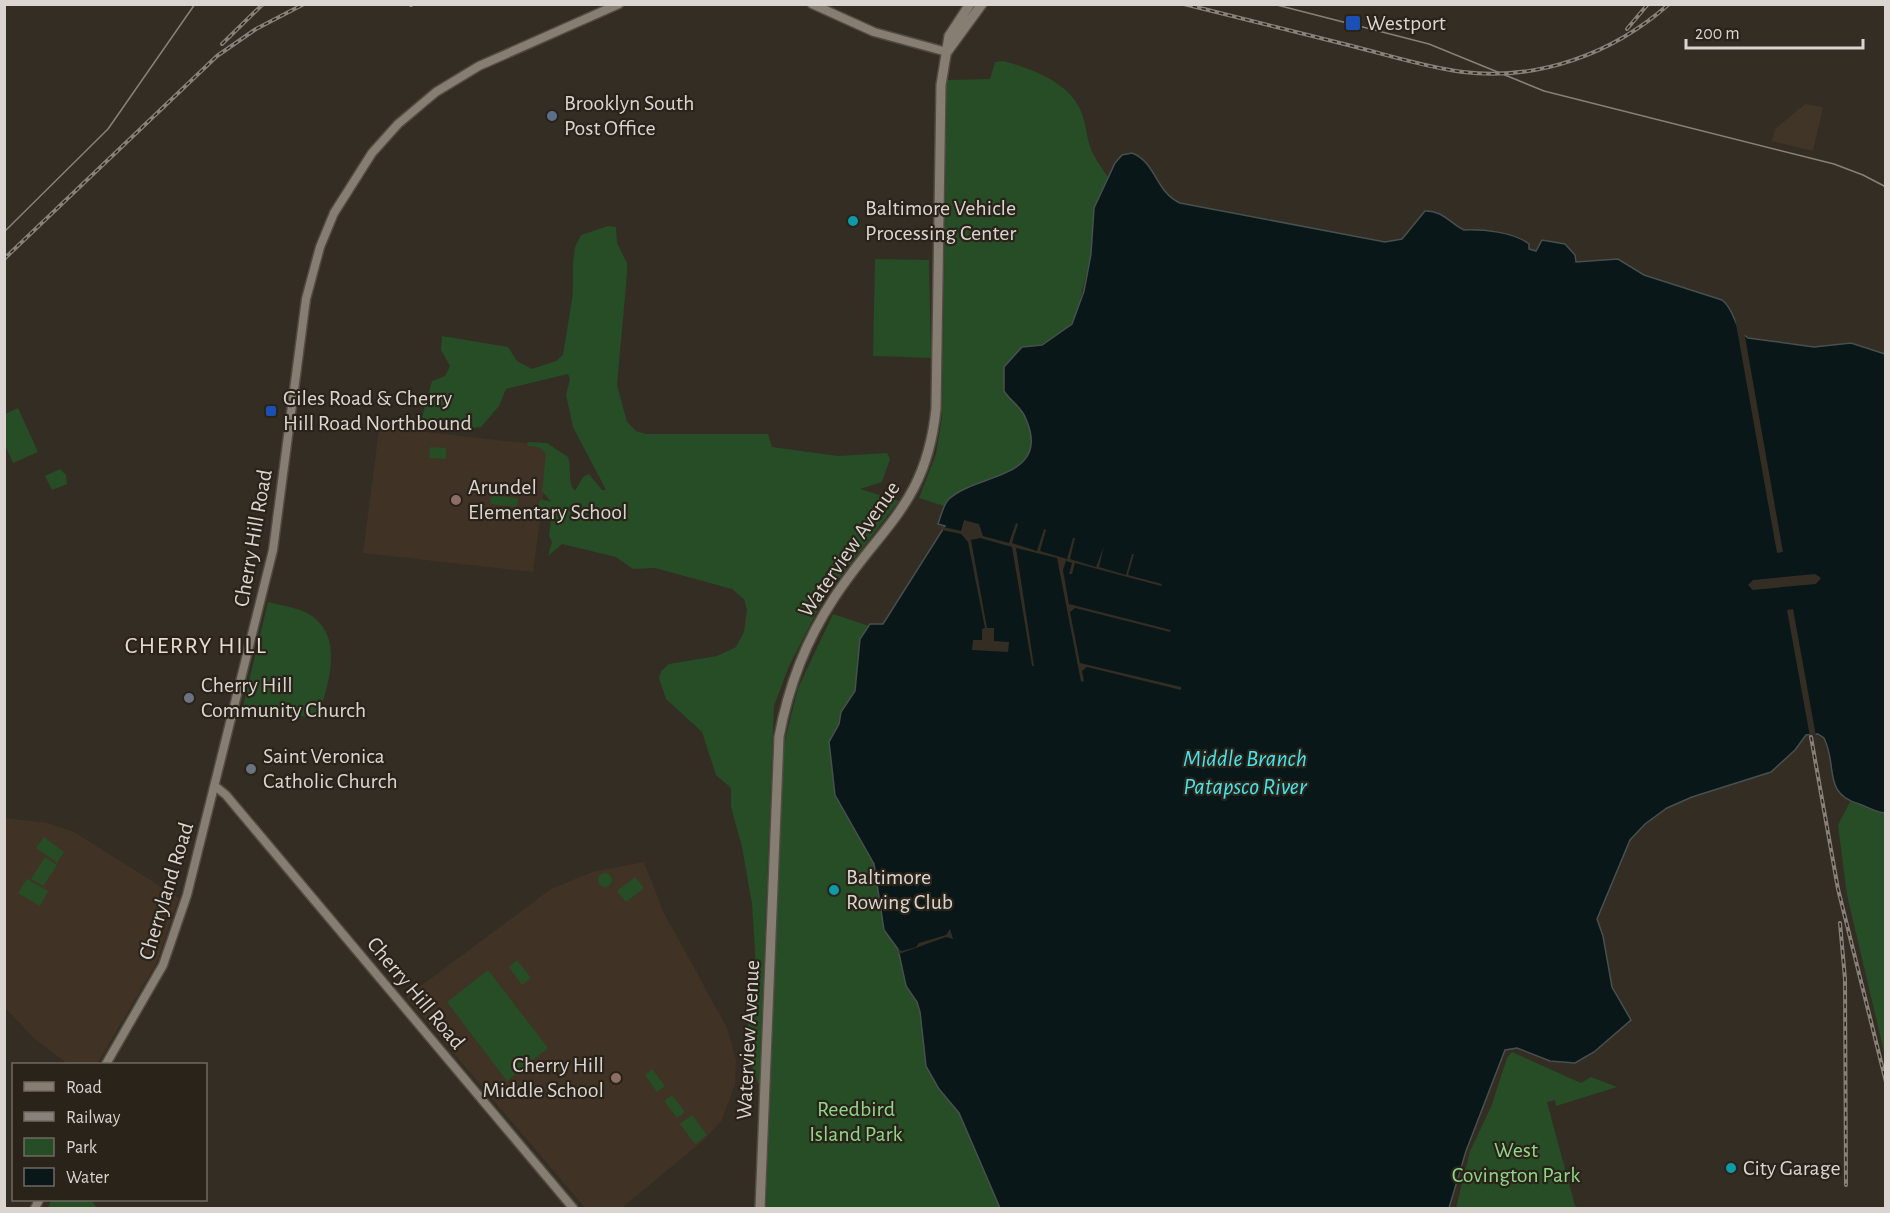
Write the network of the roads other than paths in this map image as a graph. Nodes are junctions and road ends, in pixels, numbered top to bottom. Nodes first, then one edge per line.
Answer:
1 (619, 4) edge
2 (812, 4) edge
3 (970, 4) edge
4 (982, 4) edge
5 (947, 52) junction
6 (215, 786) junction
7 (107, 1063) edge
8 (573, 1209) edge
9 (760, 1209) edge

1 - 6 street, Cherry Hill Road
2 - 5 street
3 - 5 main road, Waterview Avenue
4 - 5 main road, Waterview Avenue
5 - 9 main road, Waterview Avenue
6 - 7 street, Cherryland Road
6 - 8 street, Cherry Hill Road

